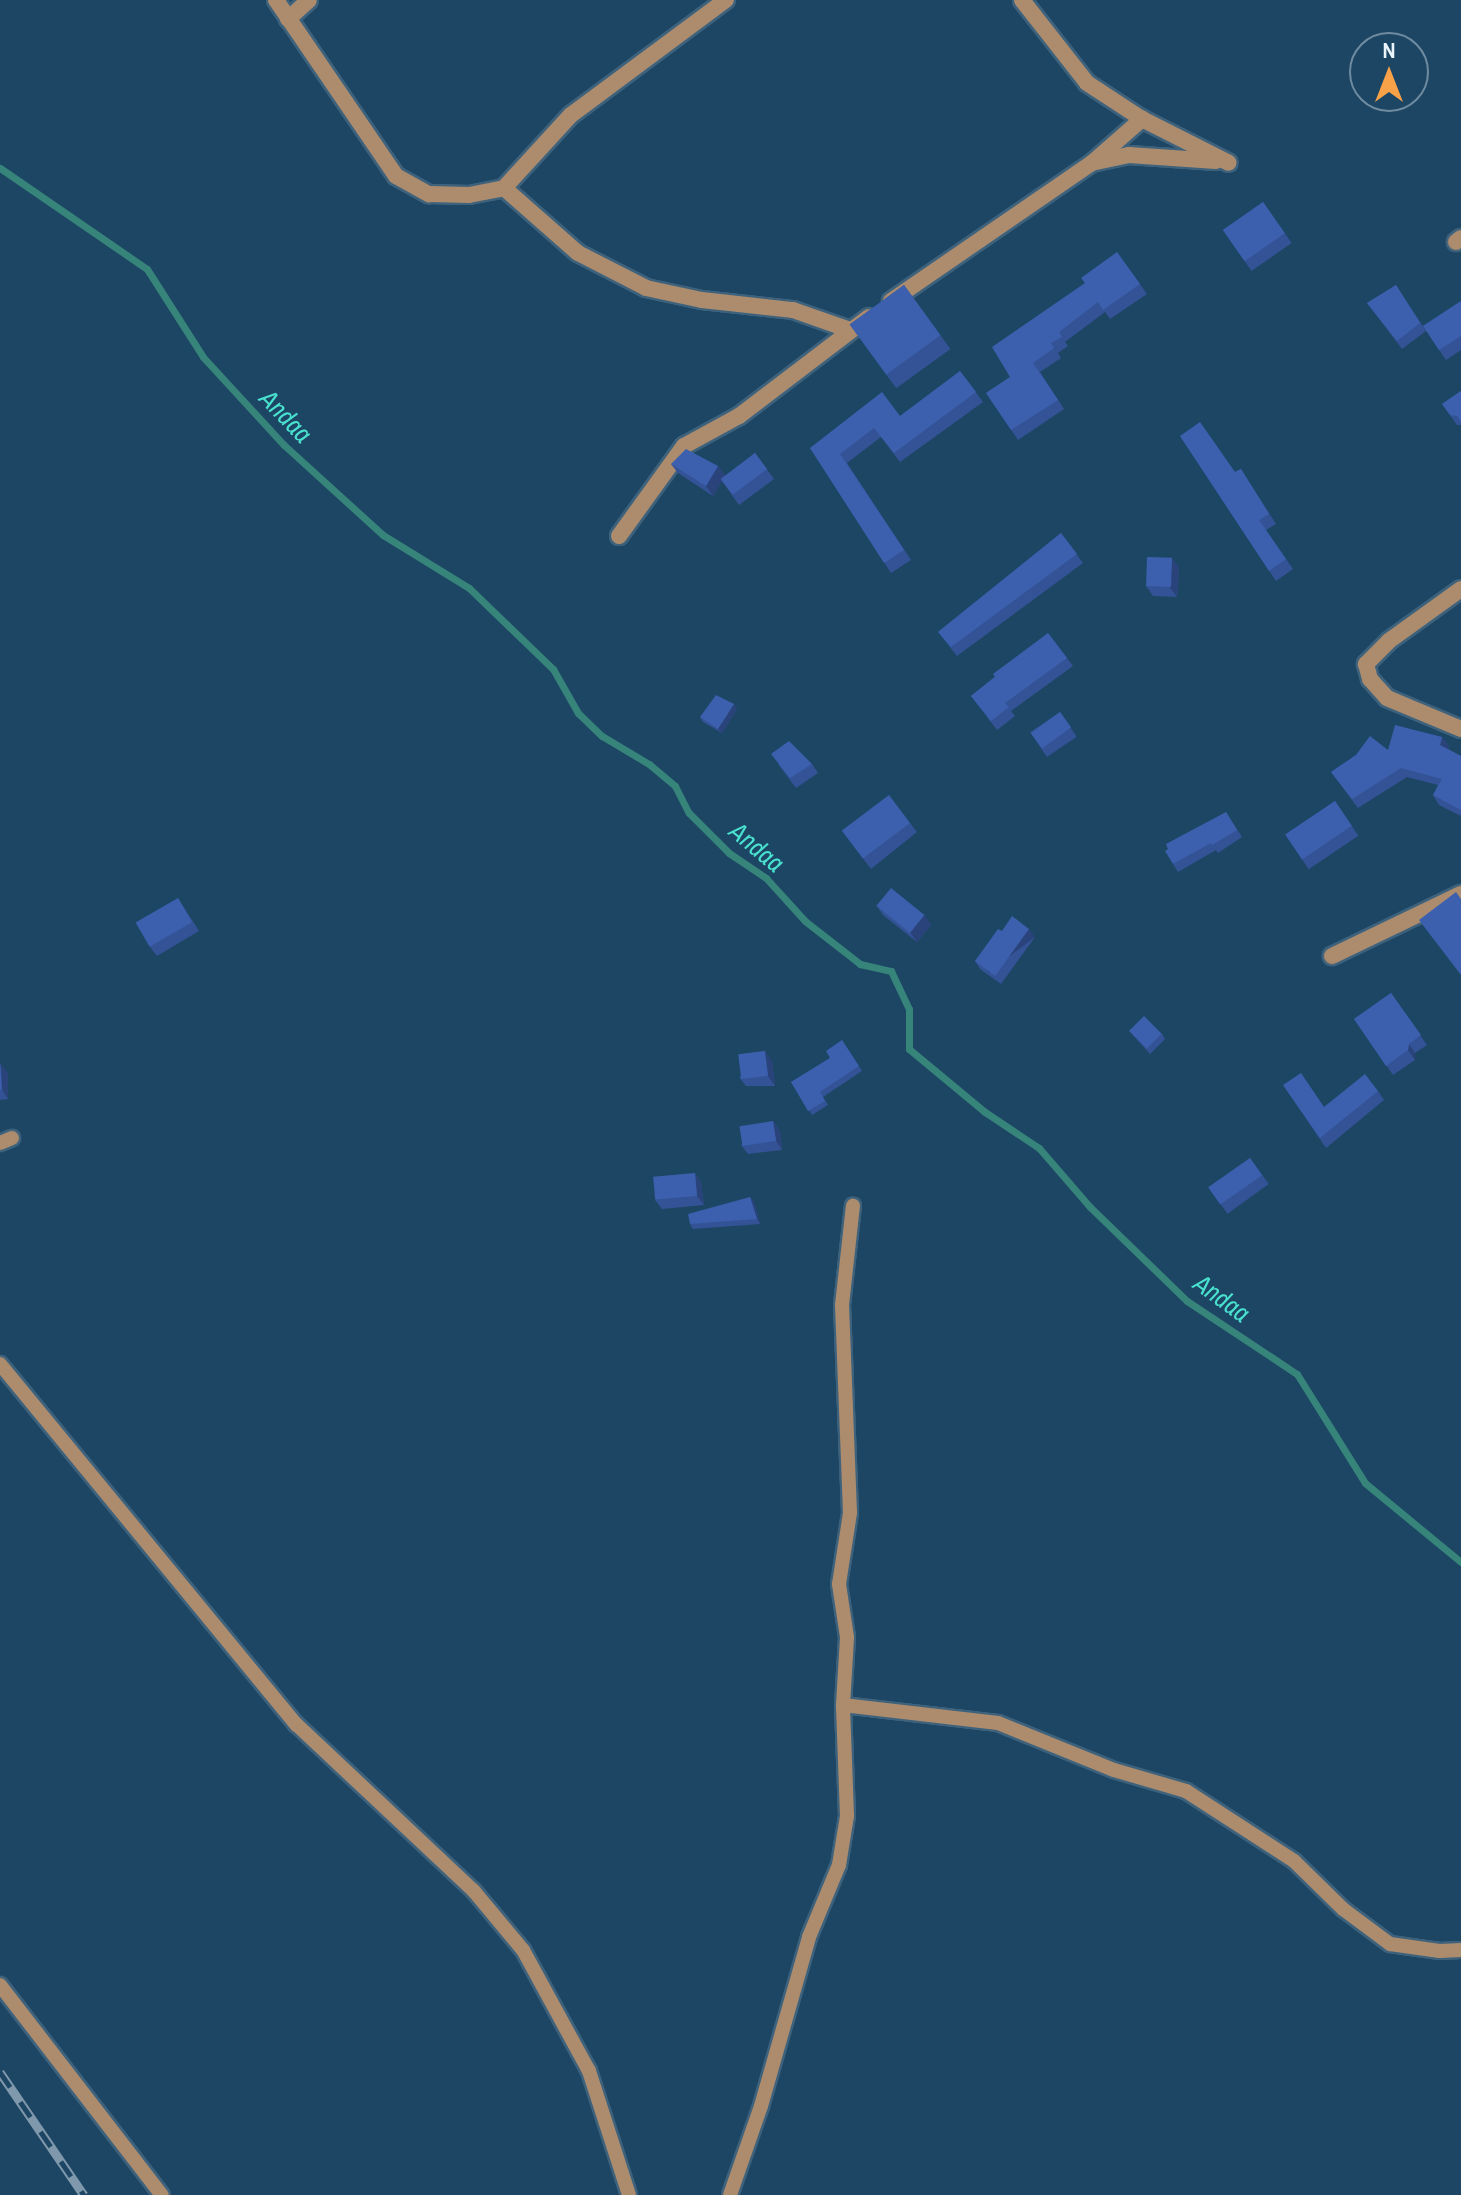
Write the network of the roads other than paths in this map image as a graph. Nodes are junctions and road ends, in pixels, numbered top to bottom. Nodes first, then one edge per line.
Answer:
1 (276, 0) edge
2 (309, 0) edge
3 (726, 0) edge
4 (1022, 0) edge
5 (288, 19) junction
6 (1142, 119) junction
7 (1092, 163) junction
8 (504, 188) junction
9 (850, 330) junction
10 (619, 536) dead end
11 (1461, 589) edge
12 (1461, 729) edge
13 (1461, 894) edge
14 (1332, 956) dead end
15 (853, 1206) dead end
16 (0, 1364) edge
17 (843, 1705) junction
18 (1461, 1950) edge
19 (0, 1985) edge
20 (162, 2195) edge
21 (629, 2195) edge
22 (730, 2195) edge

1 - 5 street
2 - 5 street
3 - 8 street
4 - 6 street
5 - 8 street
6 - 7 street
6 - 7 street
7 - 9 street
8 - 9 street
9 - 10 street
11 - 12 street
13 - 14 street
15 - 17 lane
16 - 21 lane
17 - 18 lane
17 - 22 lane
19 - 20 lane

